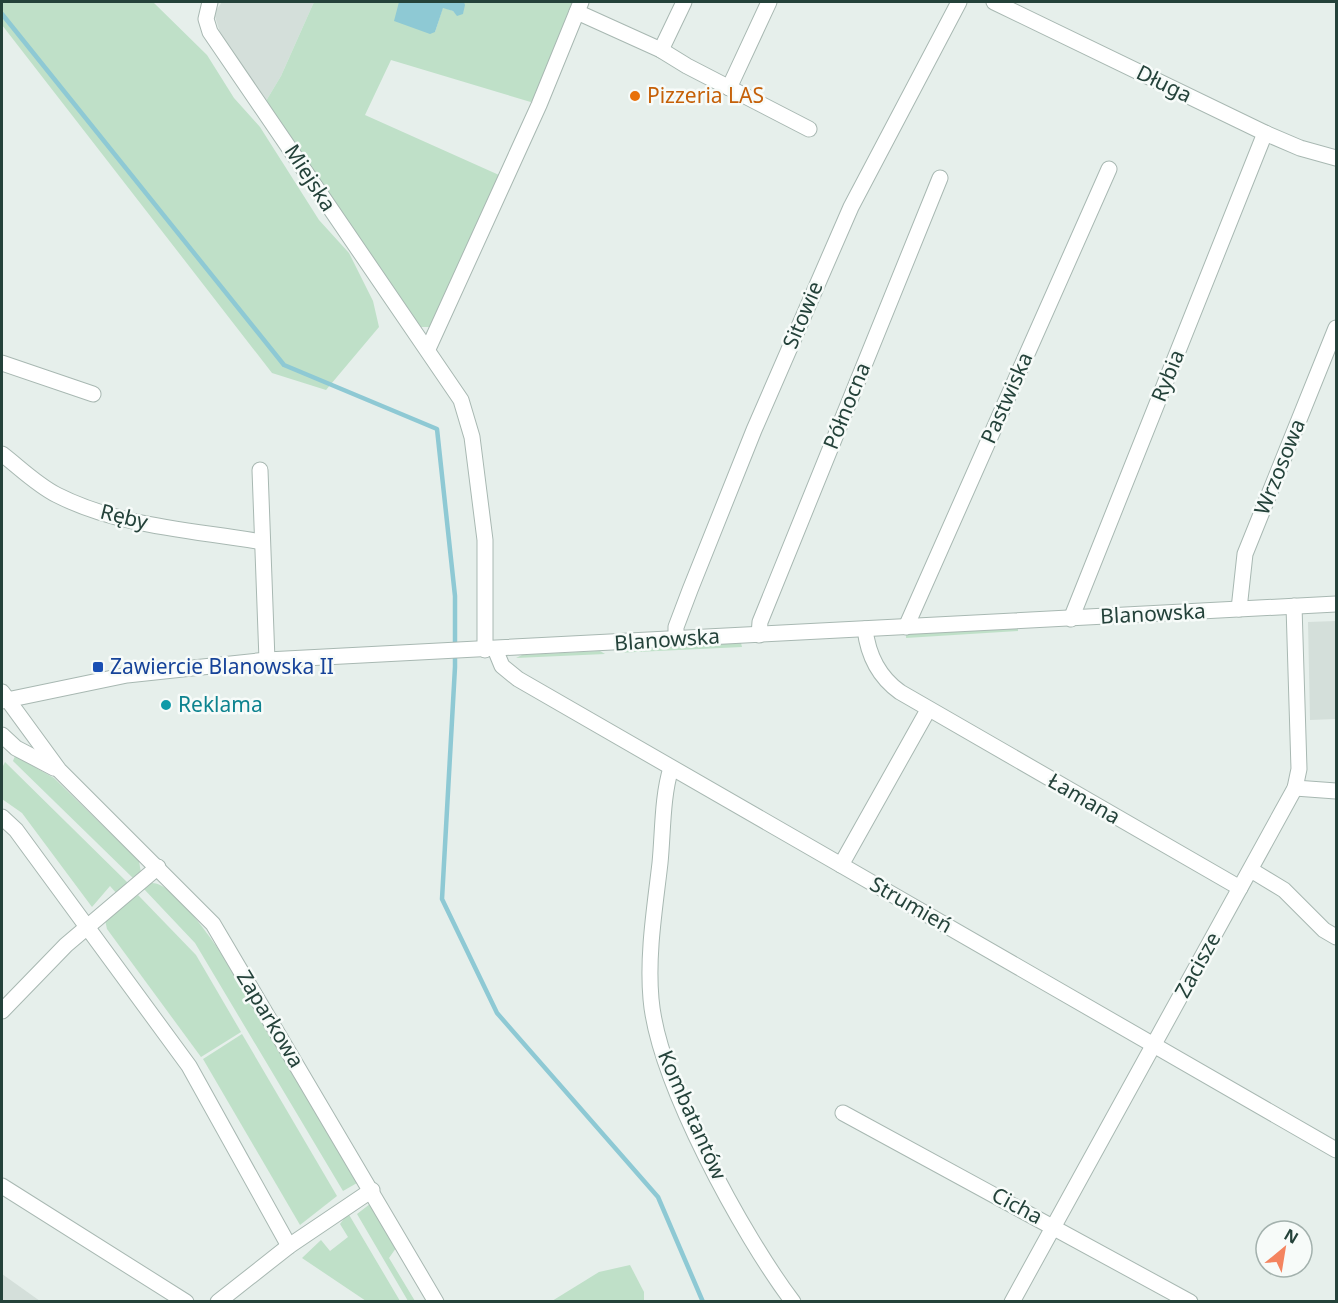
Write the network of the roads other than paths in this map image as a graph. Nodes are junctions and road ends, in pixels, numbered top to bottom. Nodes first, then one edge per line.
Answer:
1 (210, 2) edge
2 (684, 2) edge
3 (769, 2) edge
4 (959, 2) edge
5 (994, 2) edge
6 (579, 7) edge
7 (661, 50) junction
8 (729, 88) junction
9 (809, 129) dead end
10 (1265, 133) junction
11 (1336, 158) edge
12 (1109, 169) dead end
13 (940, 178) dead end
14 (1336, 328) edge
15 (428, 350) junction
16 (2, 363) edge
17 (93, 394) dead end
18 (2, 454) edge
19 (260, 470) dead end
20 (262, 542) junction
21 (1336, 604) edge
22 (1293, 606) junction
23 (1239, 609) junction
24 (1071, 618) junction
25 (906, 627) junction
26 (864, 629) junction
27 (759, 635) junction
28 (676, 639) junction
29 (490, 649) junction
30 (267, 660) junction
31 (3, 697) edge
32 (928, 710) junction
33 (2, 735) edge
34 (671, 768) junction
35 (59, 770) junction
36 (1294, 788) junction
37 (1336, 791) edge
38 (2, 818) edge
39 (841, 865) junction
40 (158, 867) junction
41 (1251, 870) junction
42 (1240, 888) junction
43 (86, 928) junction
44 (1336, 937) edge
45 (2, 1011) edge
46 (1155, 1044) junction
47 (843, 1113) dead end
48 (1336, 1150) edge
49 (2, 1186) edge
50 (372, 1190) junction
51 (1054, 1226) junction
52 (289, 1246) junction
53 (186, 1302) edge
54 (218, 1302) edge
55 (436, 1302) edge
56 (793, 1302) edge
57 (1012, 1302) edge
58 (1190, 1302) edge

1 - 15 street, Miejska
2 - 7 street
3 - 8 street
4 - 28 street, Sitowie
5 - 10 street, Długa
6 - 7 street
6 - 15 street
7 - 8 street
8 - 9 street
10 - 11 street, Długa
10 - 24 street, Rybia
12 - 25 street, Pastwiska
13 - 27 street, Północna
14 - 23 street, Wrzosowa
15 - 29 street, Miejska
16 - 17 street
18 - 20 street, Ręby
19 - 20 street
20 - 30 street
21 - 22 street, Blanowska
22 - 23 street, Blanowska
22 - 36 street, Zacisze
23 - 24 street, Blanowska
24 - 25 street, Blanowska
25 - 26 street, Blanowska
26 - 27 street, Blanowska
26 - 32 street, Łamana
27 - 28 street, Blanowska
28 - 29 street, Blanowska
29 - 30 street, Blanowska
29 - 34 street, Strumień
30 - 31 street, Blanowska
31 - 35 street, Zaparkowa
32 - 39 street
32 - 42 street, Łamana
33 - 35 street, Zaparkowa
34 - 39 street, Strumień
34 - 56 street, Kombatantów
35 - 40 street, Zaparkowa
36 - 37 street
36 - 41 street, Zacisze
38 - 43 street
39 - 46 street, Strumień
40 - 43 street
40 - 50 street, Zaparkowa
41 - 42 street, Zacisze
41 - 44 street
42 - 46 street, Zacisze
43 - 45 street
43 - 52 street
46 - 48 street, Strumień
46 - 51 street, Zacisze
47 - 51 street, Cicha
49 - 53 street
50 - 52 street
50 - 55 street, Zaparkowa
51 - 57 street, Zacisze
51 - 58 street, Cicha
52 - 54 street

